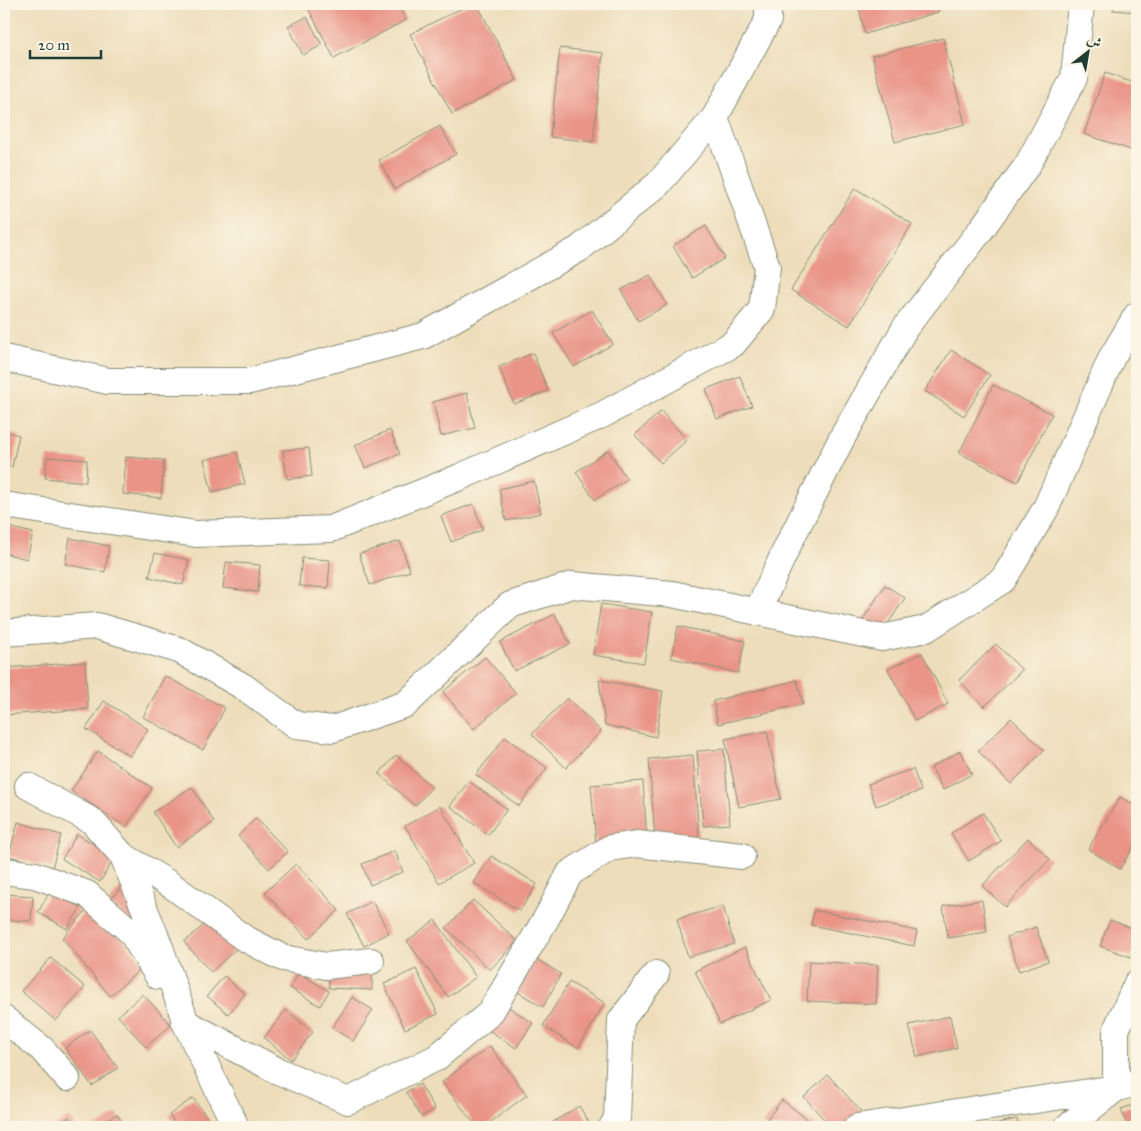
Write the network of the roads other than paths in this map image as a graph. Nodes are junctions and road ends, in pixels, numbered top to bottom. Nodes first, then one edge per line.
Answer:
1 (768, 4) edge
2 (1081, 4) edge
3 (715, 117) junction
4 (1137, 315) edge
5 (4, 358) edge
6 (4, 505) edge
7 (757, 612) junction
8 (4, 633) edge
9 (28, 786) dead end
10 (123, 856) junction
11 (742, 856) dead end
12 (4, 871) edge
13 (372, 961) dead end
14 (656, 974) dead end
15 (1137, 983) edge
16 (4, 1019) edge
17 (186, 1023) junction
18 (67, 1078) dead end
19 (1126, 1086) edge
20 (236, 1127) edge
21 (612, 1127) edge
22 (858, 1127) edge
23 (1067, 1127) edge

1 - 3 street
2 - 7 street
3 - 5 street
3 - 6 street
4 - 7 street
7 - 8 street
9 - 10 street
10 - 13 street
10 - 17 street
11 - 17 street
12 - 17 street
14 - 21 street
15 - 19 street
16 - 18 street
17 - 20 street
19 - 22 street
19 - 23 street

